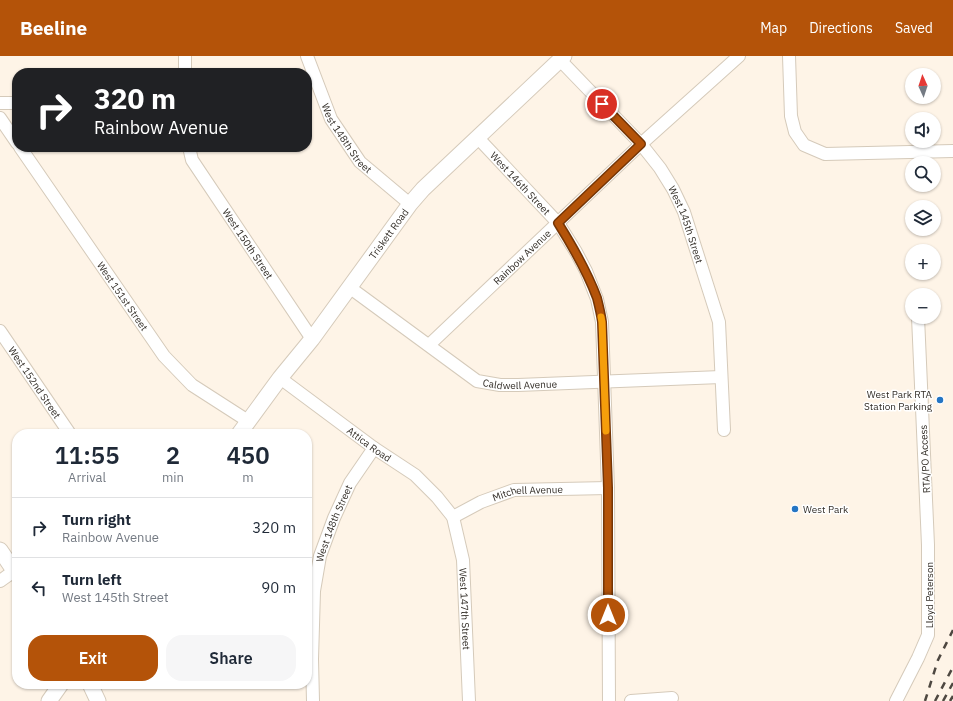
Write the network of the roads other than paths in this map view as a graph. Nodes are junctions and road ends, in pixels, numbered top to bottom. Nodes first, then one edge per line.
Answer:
1 (185, 56) edge
2 (307, 56) edge
3 (739, 56) edge
4 (789, 56) edge
5 (562, 58) edge
6 (185, 68) edge
7 (312, 68) edge
8 (312, 69) edge
9 (0, 103) edge
10 (12, 103) edge
11 (0, 118) edge
12 (12, 136) edge
13 (478, 138) junction
14 (641, 144) junction
15 (953, 151) edge
16 (23, 152) edge
17 (191, 152) edge
18 (410, 204) junction
19 (558, 223) junction
20 (349, 287) junction
21 (918, 324) edge
22 (0, 331) edge
23 (312, 338) junction
24 (429, 345) junction
25 (721, 377) junction
26 (280, 378) junction
27 (605, 382) junction
28 (248, 421) junction
29 (67, 429) edge
30 (243, 429) edge
31 (724, 430) dead end
32 (374, 448) junction
33 (608, 488) junction
34 (453, 517) junction
35 (0, 550) edge
36 (928, 553) joint
37 (12, 567) edge
38 (12, 575) edge
39 (0, 581) edge
40 (312, 625) edge
41 (312, 687) edge
42 (57, 689) edge
43 (92, 689) edge
44 (672, 698) dead end
45 (49, 701) edge
46 (98, 701) edge
47 (313, 701) edge
48 (469, 701) edge
49 (608, 701) edge
50 (631, 701) edge
51 (896, 701) edge

1 - 6 street
2 - 7 street, West 148th Street
3 - 14 street, Rainbow Avenue
4 - 15 street
5 - 13 main road, Triskett Road
5 - 14 street, West 145th Street
8 - 18 street, West 148th Street
9 - 10 street
11 - 12 street
13 - 18 main road, Triskett Road
13 - 19 street, West 146th Street
14 - 19 street, Rainbow Avenue
14 - 25 street, West 145th Street
16 - 28 street, West 151st Street
17 - 23 street, West 150th Street
18 - 20 main road, Triskett Road
19 - 24 street, Rainbow Avenue
19 - 27 street, West 146th Street
20 - 23 main road, Triskett Road
20 - 24 street, Caldwell Avenue
21 - 36 street, RTA/PO Access
22 - 29 street, West 152nd Street
23 - 26 main road, Triskett Road
24 - 27 street, Caldwell Avenue
25 - 27 street, Caldwell Avenue
25 - 31 street, West 145th Street
26 - 28 main road, Triskett Road
26 - 32 street, Attica Road
27 - 33 street, West 146th Street
28 - 30 main road, Triskett Road
32 - 34 street, Attica Road
32 - 40 street, West 148th Street
33 - 34 street, Mitchell Avenue
33 - 49 street, West 146th Street
34 - 48 street, West 147th Street
35 - 37 main road
36 - 51 street, Lloyd Peterson
38 - 39 street
41 - 47 street, West 148th Street
42 - 45 main road
43 - 46 main road
44 - 50 street

